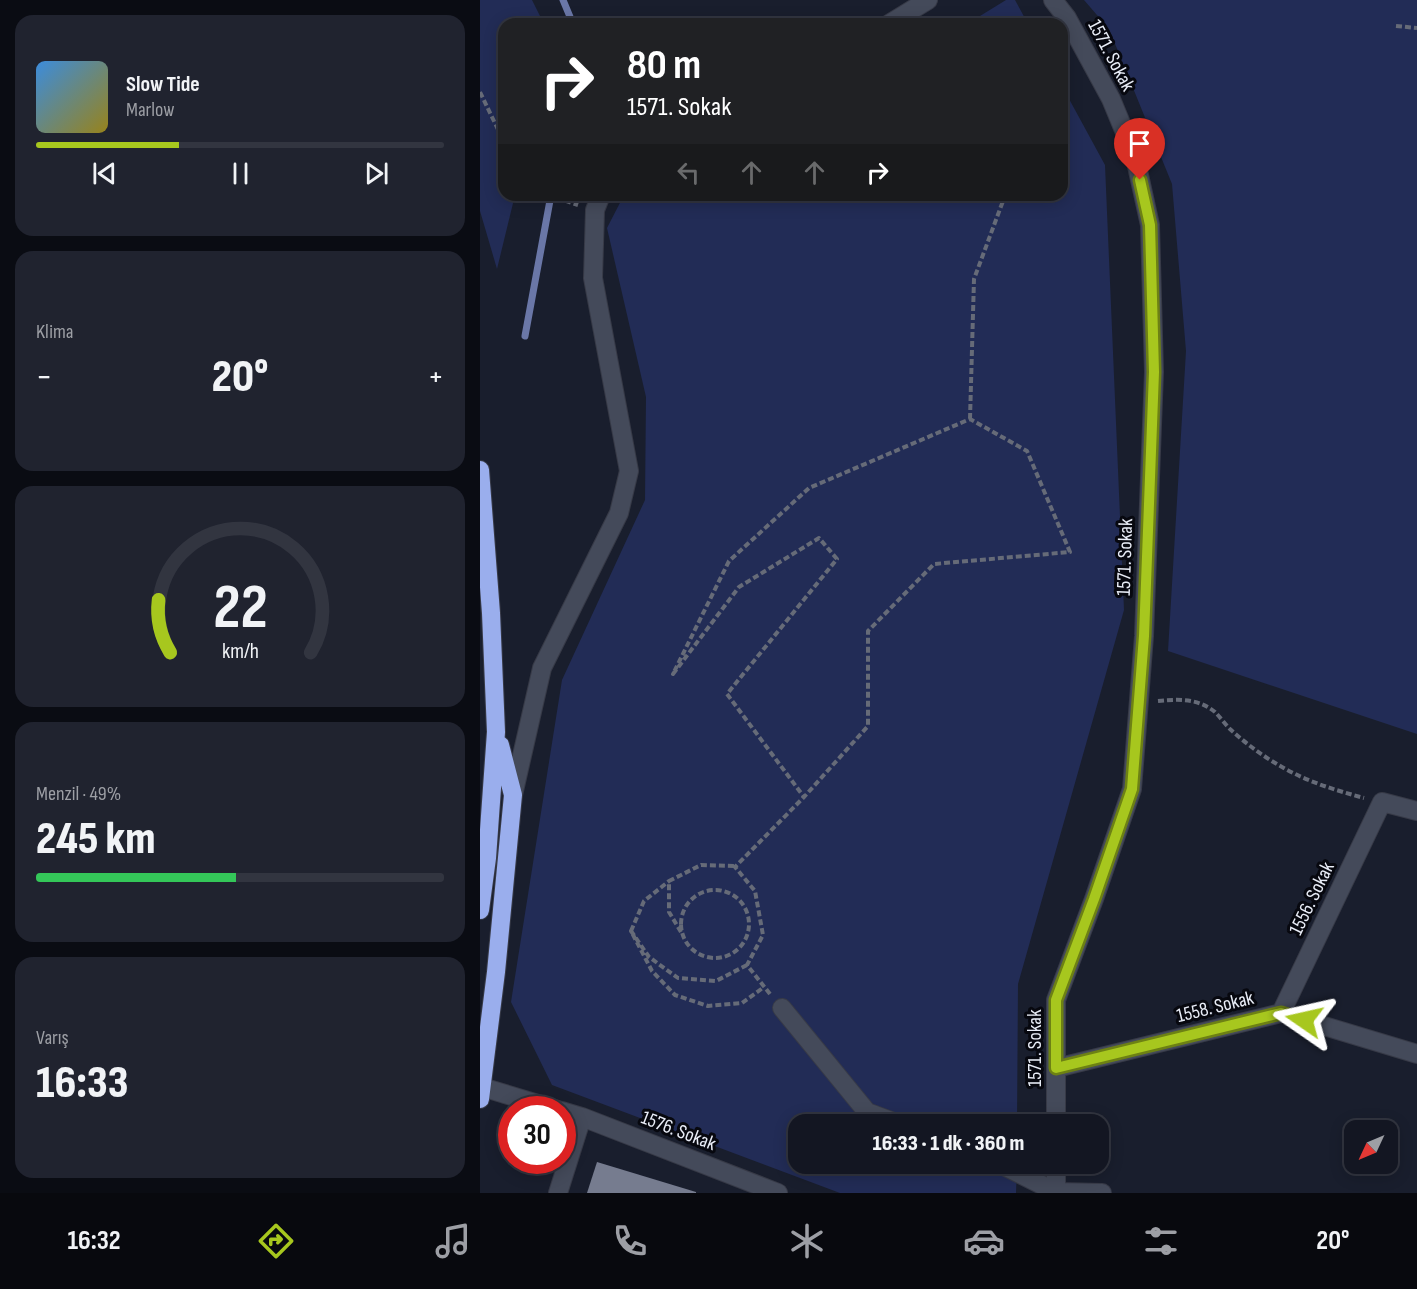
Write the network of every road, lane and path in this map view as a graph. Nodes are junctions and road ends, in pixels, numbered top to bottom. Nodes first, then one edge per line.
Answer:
1 (928, 0) edge
2 (1053, 0) edge
3 (899, 18) edge
4 (1067, 18) edge
5 (1068, 20) edge
6 (1396, 26) dead end
7 (1417, 28) edge
8 (480, 92) edge
9 (498, 130) edge
10 (1003, 201) dead end
11 (598, 203) edge
12 (970, 419) junction
13 (480, 470) edge
14 (1139, 704) junction
15 (496, 732) junction
16 (513, 795) junction
17 (804, 797) junction
18 (1382, 802) junction
19 (1417, 811) edge
20 (735, 867) junction
21 (669, 880) junction
22 (480, 910) edge
23 (631, 931) junction
24 (683, 935) junction
25 (747, 966) junction
26 (765, 987) junction
27 (782, 1008) joint
28 (1281, 1013) junction
29 (1417, 1054) edge
30 (1056, 1068) junction
31 (481, 1093) edge
32 (498, 1097) edge
33 (872, 1114) edge
34 (1056, 1114) edge
35 (576, 1115) edge
36 (582, 1117) junction
37 (1019, 1174) edge
38 (1056, 1174) edge
39 (558, 1193) edge
40 (778, 1193) edge
41 (1056, 1193) edge
42 (1102, 1193) edge

1 - 3 street
2 - 4 street, 1571. Sokak
5 - 14 street, 1571. Sokak
6 - 7 path
8 - 9 path
10 - 12 path
11 - 16 street
12 - 17 path
12 - 17 path
13 - 15 highway
14 - 18 path
14 - 30 street, 1571. Sokak
15 - 16 highway
15 - 22 highway
16 - 31 highway
17 - 20 path
18 - 19 street
18 - 28 street, 1556. Sokak
20 - 21 path
20 - 25 path
21 - 23 path
21 - 24 path
23 - 25 path
23 - 26 path
24 - 24 path
25 - 26 path
26 - 27 path
27 - 33 street
28 - 29 street, 1558. Sokak
28 - 30 street, 1558. Sokak
30 - 34 street, 1571. Sokak
31 - 32 street
35 - 36 street, 1576. Sokak
36 - 39 street
36 - 40 street, 1576. Sokak
37 - 41 street
38 - 41 street
41 - 42 street

